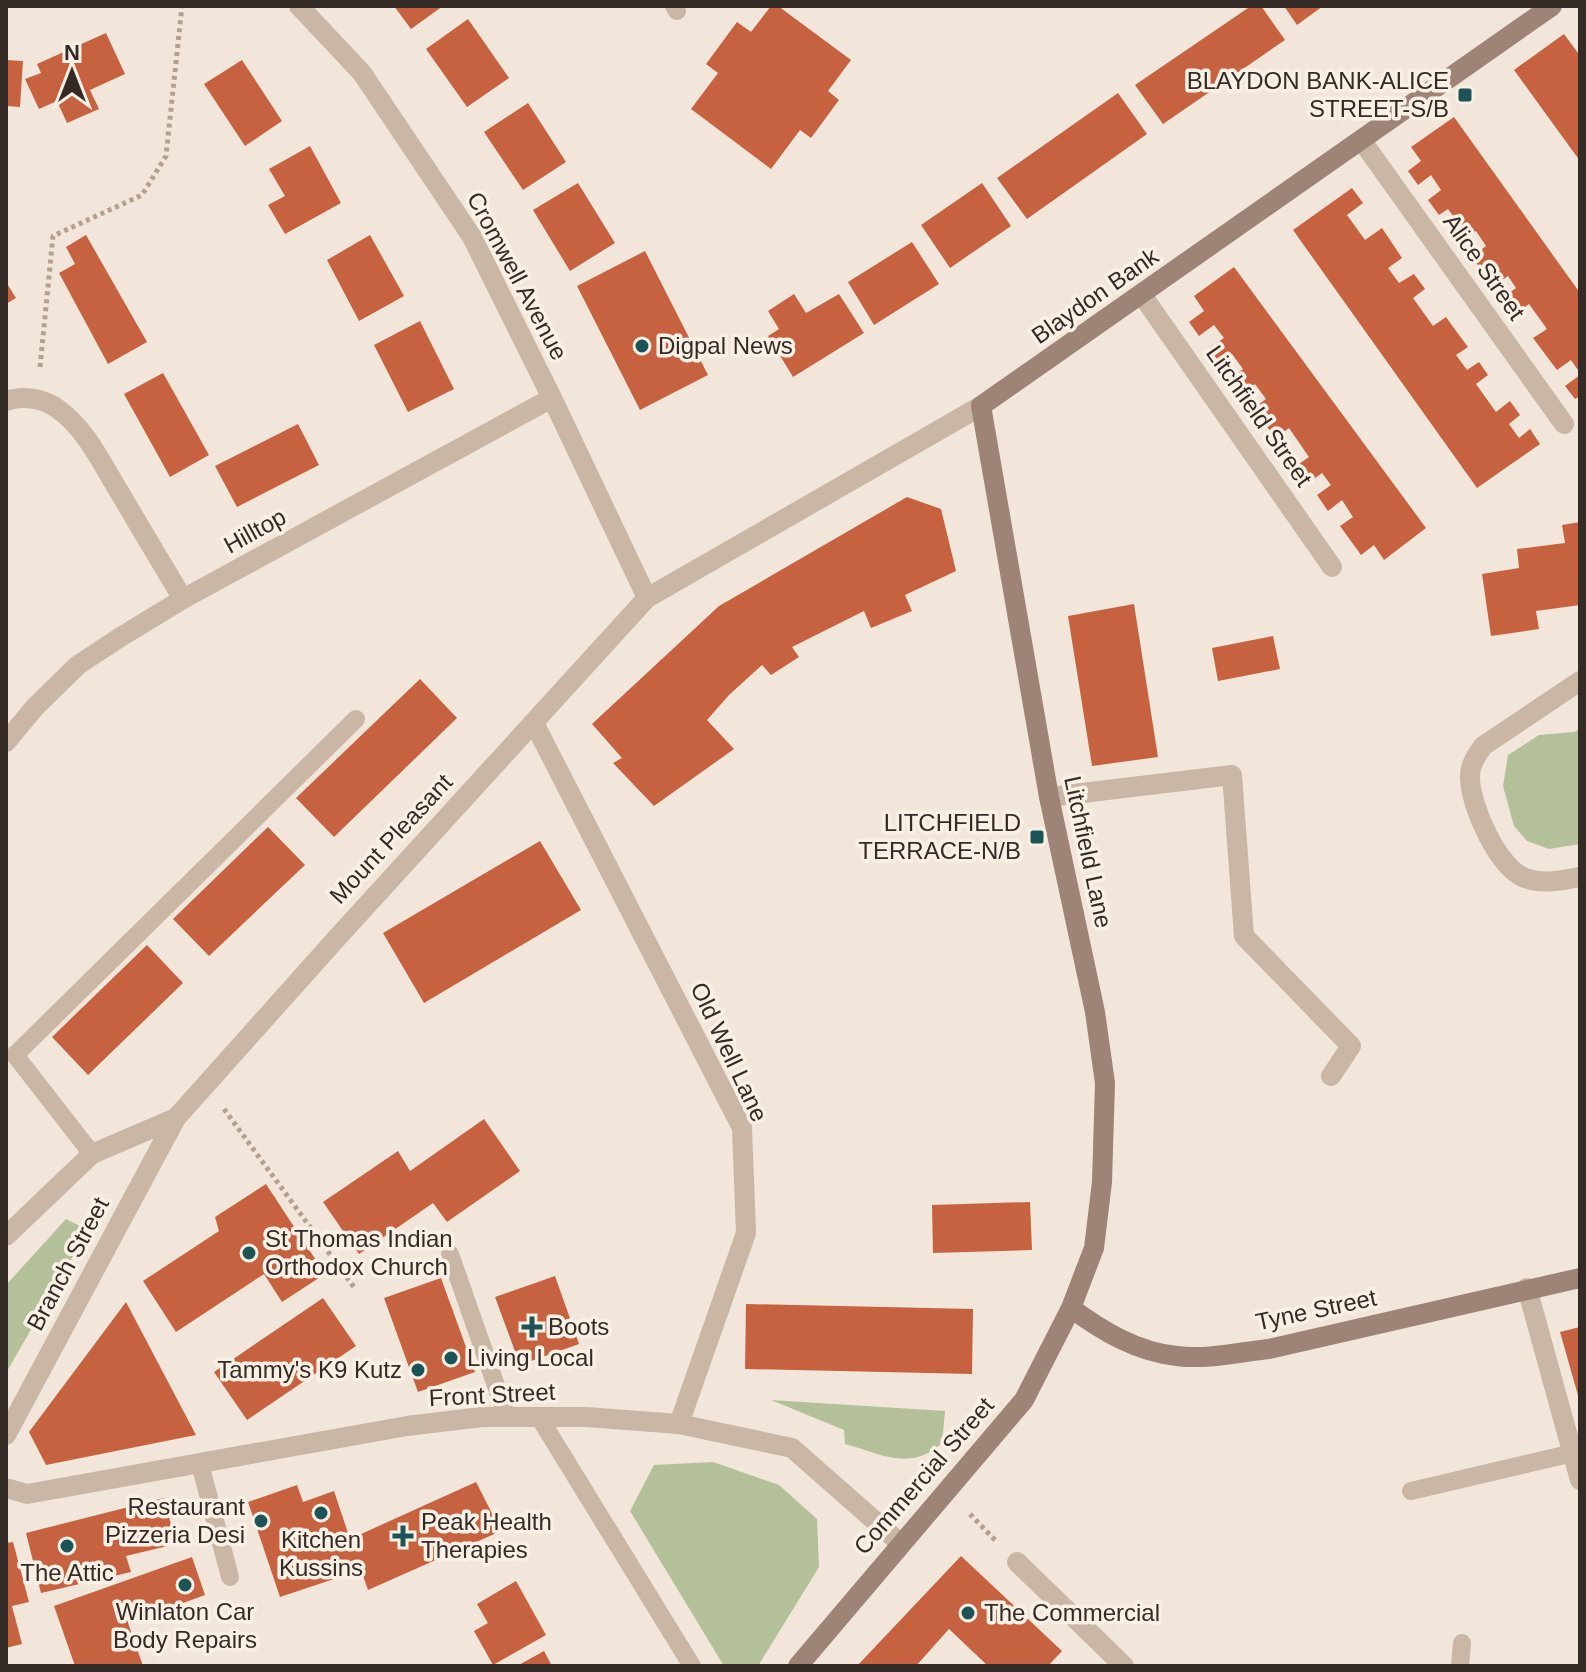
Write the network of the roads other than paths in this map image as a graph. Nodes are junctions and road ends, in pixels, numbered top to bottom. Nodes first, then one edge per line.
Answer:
1 (299, 6) edge
2 (1552, 6) edge
3 (1362, 141) junction
4 (1142, 295) junction
5 (552, 398) junction
6 (6, 401) edge
7 (981, 406) junction
8 (1564, 424) dead end
9 (1332, 567) dead end
10 (647, 598) junction
11 (183, 599) junction
12 (1580, 681) edge
13 (356, 719) dead end
14 (534, 723) junction
15 (6, 742) edge
16 (1049, 797) junction
17 (1580, 877) edge
18 (1331, 1076) dead end
19 (176, 1118) junction
20 (92, 1154) junction
21 (6, 1236) edge
22 (450, 1254) dead end
23 (1580, 1278) edge
24 (1527, 1288) junction
25 (1071, 1308) junction
26 (507, 1417) junction
27 (539, 1417) junction
28 (679, 1424) junction
29 (6, 1435) edge
30 (1573, 1453) junction
31 (200, 1464) junction
32 (1580, 1480) edge
33 (6, 1488) edge
34 (1411, 1491) dead end
35 (900, 1543) junction
36 (1017, 1562) road end
37 (230, 1577) dead end
38 (1462, 1643) dead end
39 (692, 1666) edge
40 (798, 1666) edge
41 (1124, 1666) edge
42 (1460, 1666) edge

1 - 5 street, Cromwell Avenue
2 - 3 street, Blaydon Bank
3 - 4 street, Blaydon Bank
3 - 8 street, Alice Street
4 - 7 street, Blaydon Bank
4 - 9 street, Litchfield Street
5 - 10 street, Cromwell Avenue
5 - 11 street, Hilltop
6 - 11 street
7 - 10 street, Blaydon Bank
7 - 16 street, Litchfield Lane
10 - 14 street, Mount Pleasant
11 - 15 street, Hilltop
12 - 17 street
13 - 20 lane
14 - 19 street, Mount Pleasant
14 - 28 street, Old Well Lane
16 - 18 street
16 - 25 street, Litchfield Lane
19 - 20 street
19 - 29 street, Branch Street
20 - 21 street
22 - 26 lane
23 - 24 street, Tyne Street
24 - 25 street, Tyne Street
24 - 30 street
25 - 35 street, Commercial Street
26 - 27 street, Front Street
26 - 31 street, Front Street
27 - 28 street, Front Street
27 - 39 lane
28 - 35 street, Front Street
30 - 32 street
30 - 34 lane
31 - 33 street, Front Street
31 - 37 lane
35 - 40 street, Commercial Street
36 - 41 street
38 - 42 lane

